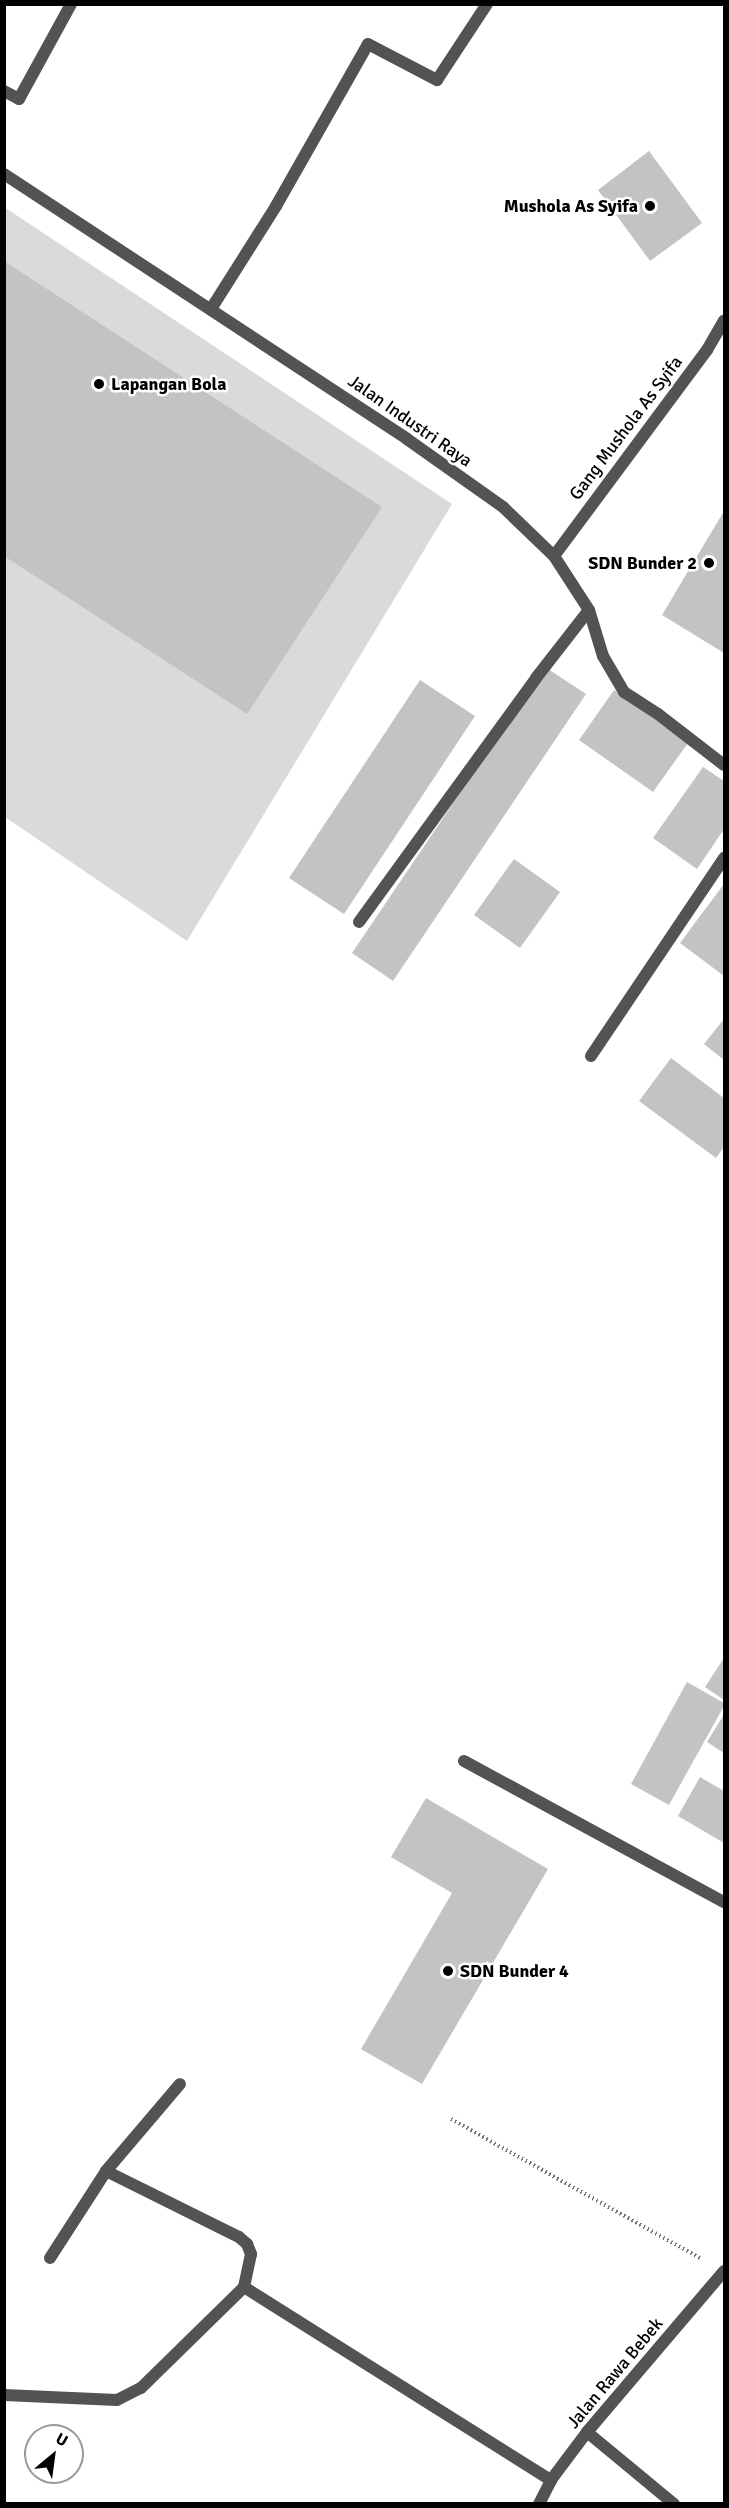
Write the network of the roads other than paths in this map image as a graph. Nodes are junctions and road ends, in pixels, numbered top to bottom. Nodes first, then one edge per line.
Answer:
1 (71, 4) edge
2 (486, 4) edge
3 (4, 91) edge
4 (4, 174) edge
5 (211, 309) junction
6 (724, 321) edge
7 (554, 555) junction
8 (589, 610) junction
9 (724, 765) edge
10 (724, 858) edge
11 (359, 922) dead end
12 (591, 1056) dead end
13 (464, 1761) dead end
14 (724, 1902) edge
15 (180, 2084) dead end
16 (106, 2171) junction
17 (50, 2258) dead end
18 (724, 2271) edge
19 (244, 2287) junction
20 (4, 2395) edge
21 (587, 2433) junction
22 (551, 2480) junction
23 (539, 2504) edge
24 (674, 2504) edge

1 - 3 street
2 - 5 street
4 - 5 street, Jalan Industri Raya
5 - 7 street, Jalan Industri Raya
6 - 7 street, Gang Mushola As Syifa
7 - 8 street, Jalan Industri Raya
8 - 9 street, Jalan Industri Raya
8 - 11 street
10 - 12 street
13 - 14 street
15 - 16 street
16 - 17 street
16 - 19 street
18 - 21 street, Jalan Rawa Bebek
19 - 20 street
19 - 22 street
21 - 22 street, Jalan Rawa Bebek
21 - 24 street
22 - 23 street, Jalan Rawa Bebek

